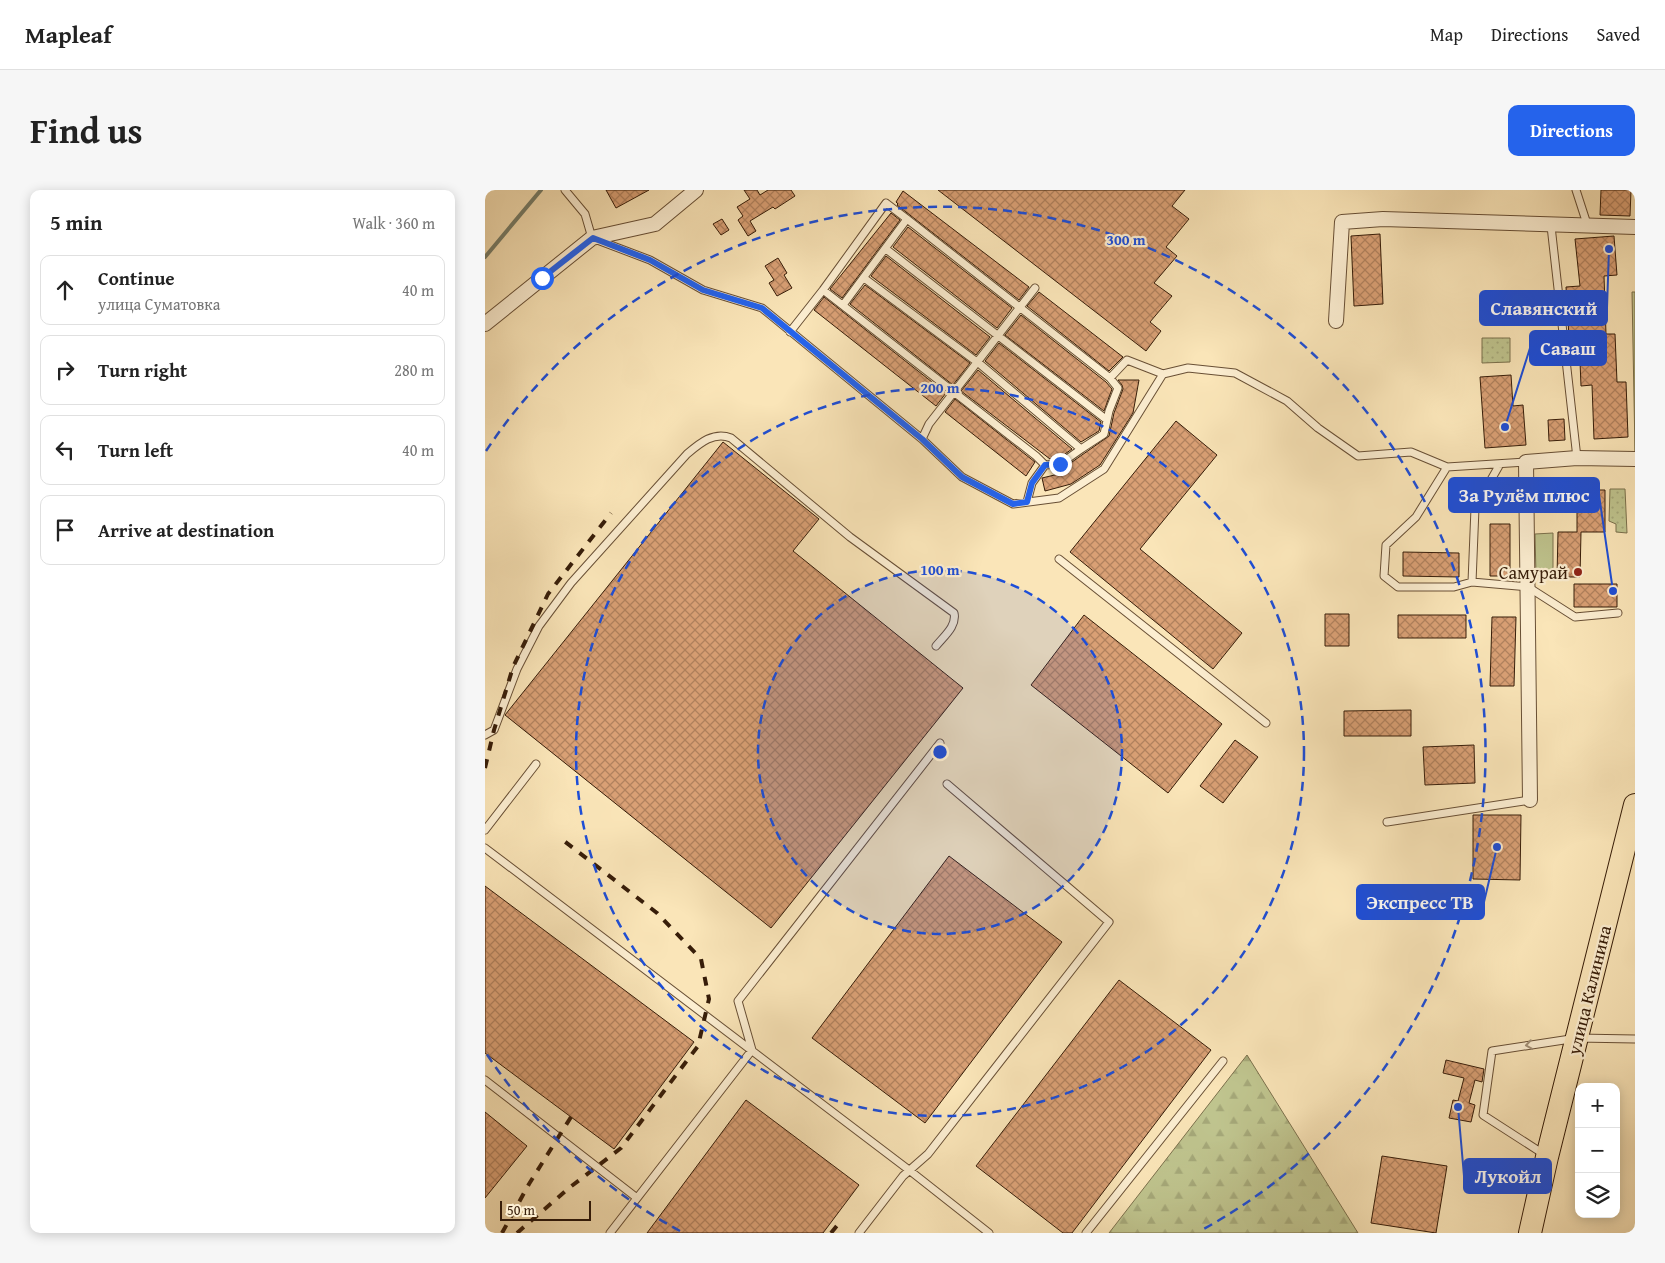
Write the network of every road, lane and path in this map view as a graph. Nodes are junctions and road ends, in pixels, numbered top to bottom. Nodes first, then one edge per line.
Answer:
1 (565, 190) edge
2 (696, 190) edge
3 (1575, 190) edge
4 (907, 219) junction
5 (1551, 226) junction
6 (1588, 226) junction
7 (1635, 228) edge
8 (593, 238) junction
9 (886, 248) junction
10 (864, 278) junction
11 (1035, 288) dead end
12 (823, 290) junction
13 (843, 305) junction
14 (1020, 307) junction
15 (1336, 321) dead end
16 (485, 324) edge
17 (790, 332) junction
18 (998, 335) junction
19 (977, 362) junction
20 (1163, 374) junction
21 (1110, 378) junction
22 (954, 391) junction
23 (1107, 420) junction
24 (922, 439) junction
25 (1085, 446) junction
26 (1577, 458) junction
27 (1635, 459) edge
28 (1527, 462) junction
29 (1500, 464) junction
30 (1045, 465) junction
31 (1447, 468) junction
32 (1027, 502) junction
33 (1059, 559) dead end
34 (1472, 582) junction
35 (1528, 588) junction
36 (1618, 613) dead end
37 (936, 646) dead end
38 (1266, 723) dead end
39 (485, 735) edge
40 (940, 743) dead end
41 (536, 764) dead end
42 (947, 784) dead end
43 (1530, 800) joint
44 (1635, 805) edge
45 (1387, 822) dead end
46 (485, 830) edge
47 (485, 848) edge
48 (1577, 1038) junction
49 (1635, 1039) edge
50 (752, 1050) junction
51 (1223, 1061) dead end
52 (485, 1080) edge
53 (1547, 1157) junction
54 (909, 1170) junction
55 (637, 1198) junction
56 (610, 1233) edge
57 (859, 1233) edge
58 (989, 1233) edge
59 (1086, 1233) edge
60 (1530, 1233) edge

1 - 8 lane
2 - 8 street
3 - 6 lane
4 - 9 lane
4 - 12 lane
4 - 14 lane
5 - 6 street
5 - 15 street
5 - 26 lane
6 - 7 street
8 - 16 street
8 - 17 lane
9 - 10 lane
9 - 18 lane
10 - 13 lane
10 - 19 lane
11 - 14 lane
12 - 13 lane
12 - 17 lane
13 - 22 lane
14 - 18 lane
14 - 21 lane
17 - 24 lane
18 - 19 lane
18 - 23 lane
19 - 22 lane
19 - 25 lane
20 - 21 lane
20 - 31 lane
20 - 32 lane
21 - 23 lane
22 - 24 lane
22 - 30 lane
23 - 25 lane
24 - 32 lane
25 - 30 lane
26 - 27 street
26 - 28 street
28 - 29 lane
28 - 35 street
29 - 31 lane
29 - 34 lane
30 - 32 lane
31 - 34 lane
33 - 38 lane
34 - 35 lane
35 - 36 lane
35 - 43 street
37 - 39 lane
40 - 50 lane
41 - 46 lane
42 - 54 lane
43 - 45 lane
44 - 48 main road, улица Калинина
47 - 50 lane
48 - 49 lane
48 - 53 main road, улица Калинина
48 -> 53 lane
50 - 54 lane
50 - 55 lane
51 - 59 lane
52 - 55 lane
53 - 60 main road, улица Калинина
54 - 57 lane
54 - 58 lane
55 - 56 lane

